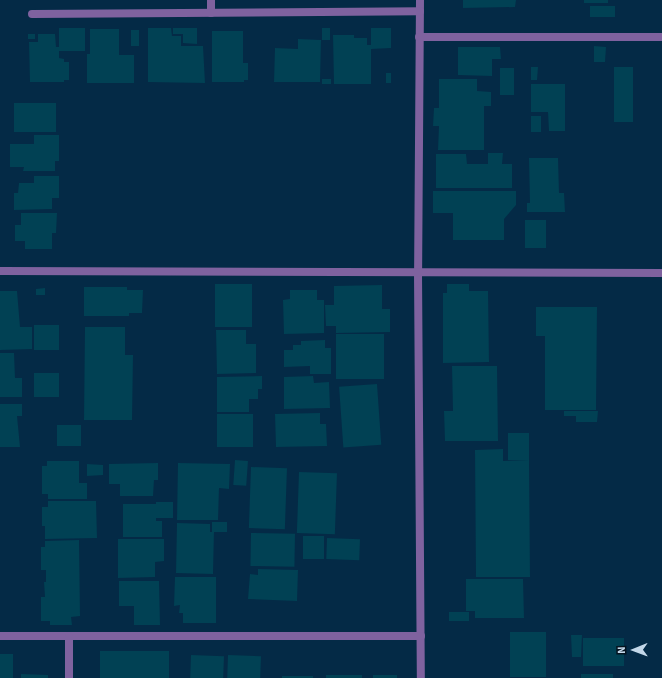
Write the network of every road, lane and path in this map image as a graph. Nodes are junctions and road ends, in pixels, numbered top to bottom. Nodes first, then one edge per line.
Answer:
1 (211, 0) edge
2 (420, 0) edge
3 (420, 11) junction
4 (211, 13) junction
5 (32, 14) dead end
6 (419, 37) junction
7 (662, 37) edge
8 (0, 271) edge
9 (418, 272) junction
10 (662, 272) edge
11 (0, 636) edge
12 (69, 636) junction
13 (421, 636) junction
14 (68, 678) edge
15 (421, 678) edge

1 - 4 street
2 - 3 street
3 - 4 street
3 - 6 street
4 - 5 street
6 - 7 street
6 - 9 street
8 - 9 street
9 - 10 street
9 - 13 street
11 - 12 street
12 - 13 street
12 - 14 street
13 - 15 street

